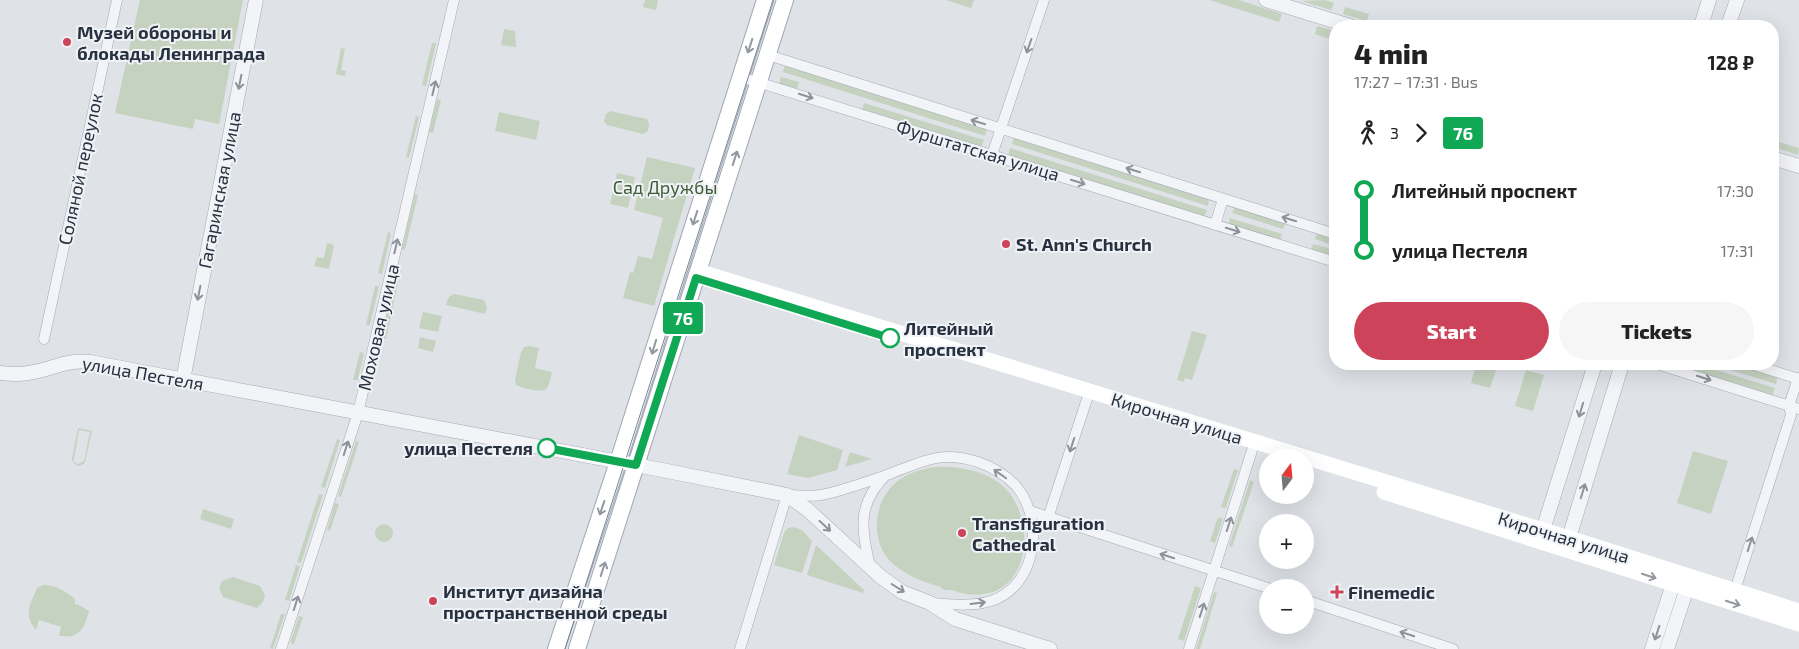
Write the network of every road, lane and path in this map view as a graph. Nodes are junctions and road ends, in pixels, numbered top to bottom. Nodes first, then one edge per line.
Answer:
1 (117, 0) edge
2 (256, 0) edge
3 (454, 0) edge
4 (765, 0) edge
5 (785, 0) edge
6 (1044, 0) edge
7 (1266, 0) edge
8 (1710, 0) edge
9 (1737, 0) edge
10 (1331, 20) edge
11 (1703, 20) edge
12 (1730, 20) edge
13 (768, 55) junction
14 (741, 77) junction
15 (759, 82) junction
16 (1001, 129) junction
17 (992, 155) junction
18 (1779, 160) edge
19 (1799, 166) edge
20 (1223, 198) junction
21 (1215, 225) junction
22 (1329, 232) edge
23 (1329, 260) edge
24 (679, 268) junction
25 (697, 274) junction
26 (44, 339) dead end
27 (1593, 370) edge
28 (1620, 370) edge
29 (1676, 370) edge
30 (1772, 370) edge
31 (0, 373) edge
32 (1799, 378) edge
33 (182, 380) junction
34 (1087, 399) junction
35 (1794, 407) edge
36 (358, 413) junction
37 (1254, 446) junction
38 (1259, 449) edge
39 (618, 462) junction
40 (636, 465) junction
41 (1314, 470) edge
42 (887, 474) junction
43 (787, 495) junction
44 (1030, 511) junction
45 (1048, 518) junction
46 (1543, 530) junction
47 (1569, 538) junction
48 (1553, 544) junction
49 (870, 567) junction
50 (1214, 570) junction
51 (1681, 582) junction
52 (1259, 585) edge
53 (1735, 590) junction
54 (930, 603) junction
55 (1314, 603) edge
56 (1799, 611) edge
57 (1799, 624) edge
58 (281, 649) edge
59 (556, 649) edge
60 (577, 649) edge
61 (740, 649) edge
62 (1050, 649) edge
63 (1189, 649) edge
64 (1453, 649) edge
65 (1652, 649) edge
66 (1667, 649) edge

1 - 26 street, Соляной переулок
2 -> 33 street, Гагаринская улица
36 -> 3 street, Моховая улица
4 -> 14 main road
5 - 13 main road
6 -> 16 street
7 - 10 street
8 - 11 street
9 - 12 street
13 - 15 main road
16 -> 13 street, Фурштатская улица
14 - 15 street, Фурштатская улица
14 -> 24 main road
15 -> 17 street, Фурштатская улица
25 -> 15 main road
16 - 17 street
20 -> 16 street, Фурштатская улица
17 -> 21 street, Фурштатская улица
18 - 19 street
20 - 21 street
22 -> 20 street, Фурштатская улица
21 -> 23 street, Фурштатская улица
24 - 25 main road, Кирочная улица
24 -> 39 main road
25 - 34 main road, Кирочная улица
25 - 37 main road, Кирочная улица
25 - 40 main road
27 -> 46 street
47 -> 28 street
29 -> 35 street
30 - 32 street
31 - 33 street, улица Пестеля
32 - 35 street
33 - 36 street, улица Пестеля
34 - 37 main road, Кирочная улица
34 -> 45 street
53 -> 35 street
36 - 39 street, улица Пестеля
58 -> 36 street, Моховая улица
37 - 38 main road, Кирочная улица
37 - 46 main road, Кирочная улица
50 -> 37 street
39 - 40 street, улица Пестеля
39 -> 59 main road
40 - 43 street, улица Пестеля
60 -> 40 main road
41 - 48 main road, Кирочная улица
42 - 43 street
44 -> 42 street
42 - 49 street
43 -> 49 street
43 - 61 street
44 - 45 street
54 -> 44 street
50 -> 45 street
46 - 47 main road, Кирочная улица
46 - 48 street
47 - 48 street
47 - 51 main road, Кирочная улица
48 -> 51 main road, Кирочная улица
49 -> 54 street
50 - 52 street
63 -> 50 street
51 - 53 main road, Кирочная улица
51 -> 57 main road, Кирочная улица
51 -> 65 street
51 - 66 street
53 - 56 main road, Кирочная улица
54 - 62 street
64 -> 55 street

